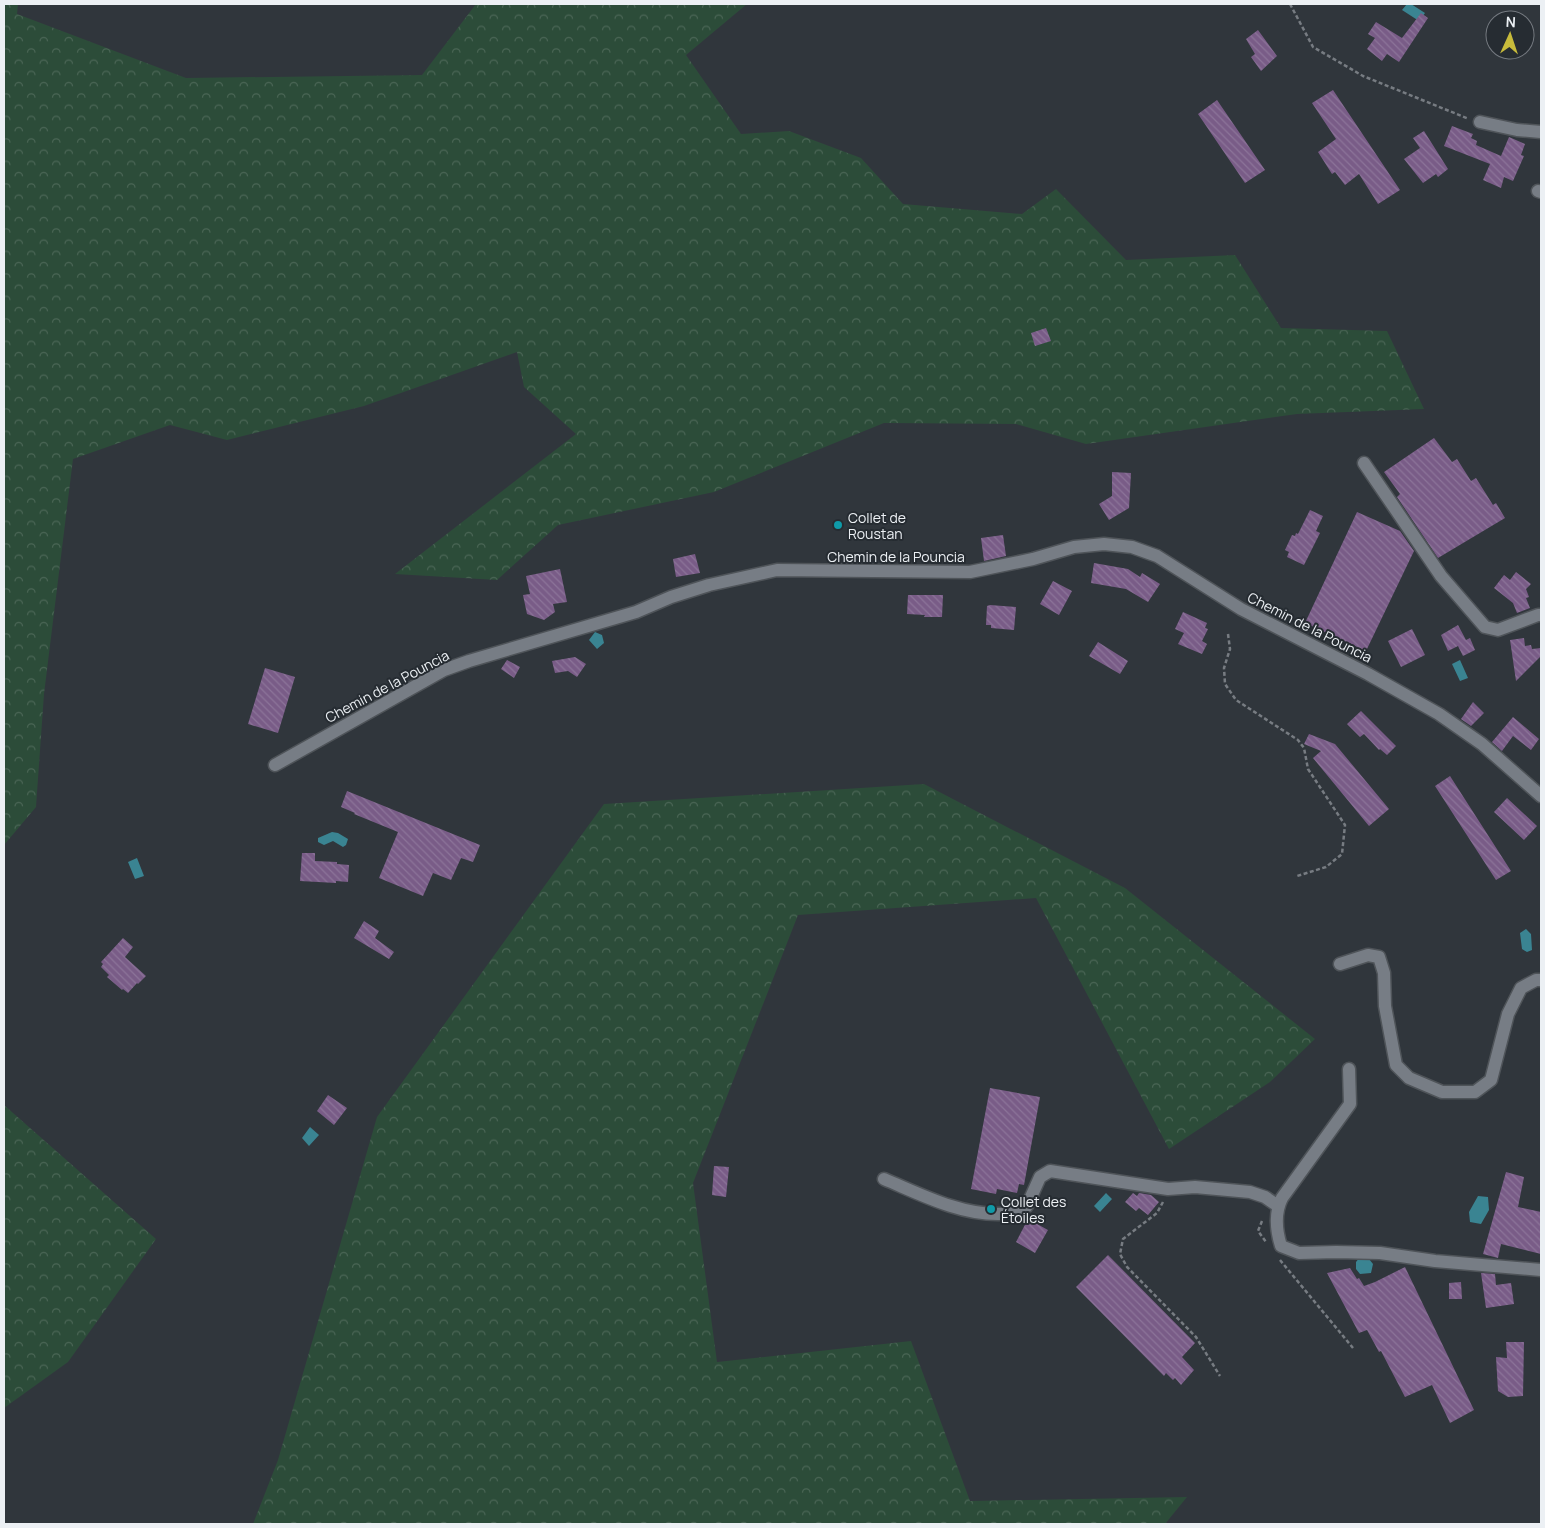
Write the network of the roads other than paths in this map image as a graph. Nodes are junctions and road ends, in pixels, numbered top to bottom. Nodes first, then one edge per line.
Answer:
1 (1480, 122) road end
2 (1541, 132) edge
3 (1364, 463) dead end
4 (1541, 615) edge
5 (276, 765) dead end
6 (1541, 796) edge
7 (1340, 964) dead end
8 (1541, 980) edge
9 (1348, 1069) dead end
10 (884, 1180) dead end
11 (1276, 1204) junction
12 (1541, 1270) edge

1 - 2 street
3 - 4 street
5 - 6 street, Chemin de la Pouncia
7 - 8 street
9 - 11 street
10 - 11 street
11 - 12 street

